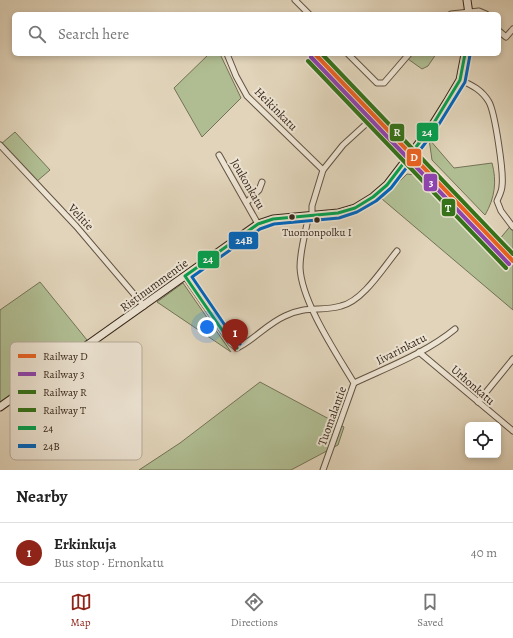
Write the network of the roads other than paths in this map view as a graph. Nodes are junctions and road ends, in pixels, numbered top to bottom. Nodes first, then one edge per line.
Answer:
1 (295, 0) edge
2 (467, 0) edge
3 (307, 12) edge
4 (469, 12) edge
5 (513, 29) edge
6 (501, 33) edge
7 (228, 56) edge
8 (350, 56) edge
9 (407, 56) edge
10 (465, 56) edge
11 (460, 80) junction
12 (366, 124) dead end
13 (0, 145) edge
14 (219, 155) dead end
15 (323, 170) junction
16 (262, 182) dead end
17 (247, 202) junction
18 (312, 217) junction
19 (258, 224) junction
20 (307, 224) dead end
21 (513, 226) edge
22 (397, 251) dead end
23 (185, 276) junction
24 (144, 306) junction
25 (311, 307) junction
26 (456, 329) dead end
27 (93, 342) edge
28 (419, 352) junction
29 (513, 359) edge
30 (354, 383) junction
31 (10, 400) edge
32 (478, 402) junction
33 (0, 407) edge
34 (513, 430) edge
35 (323, 470) edge

1 - 3 street
2 - 4 street
5 - 6 street
7 - 15 street, Heikinkatu
8 - 9 street
10 - 11 street, Ristinummentie
11 - 18 street, Ristinummentie
11 - 21 street
12 - 15 street
13 - 24 street, Velitie
14 - 17 street, Joukonkatu
15 - 18 street
16 - 17 street
17 - 19 street, Joukonkatu
18 - 19 street, Ristinummentie
19 - 23 street, Ristinummentie
20 - 25 street, Tuomalantie
22 - 25 street
23 - 24 street, Ristinummentie
23 - 25 street
24 - 27 street, Ristinummentie
25 - 30 street, Tuomalantie
26 - 28 street, Iivarinkatu
28 - 30 street, Iivarinkatu
28 - 32 street, Urhonkatu
29 - 32 street
30 - 35 street, Tuomalantie
31 - 33 street, Ristinummentie
32 - 34 street, Urhonkatu

